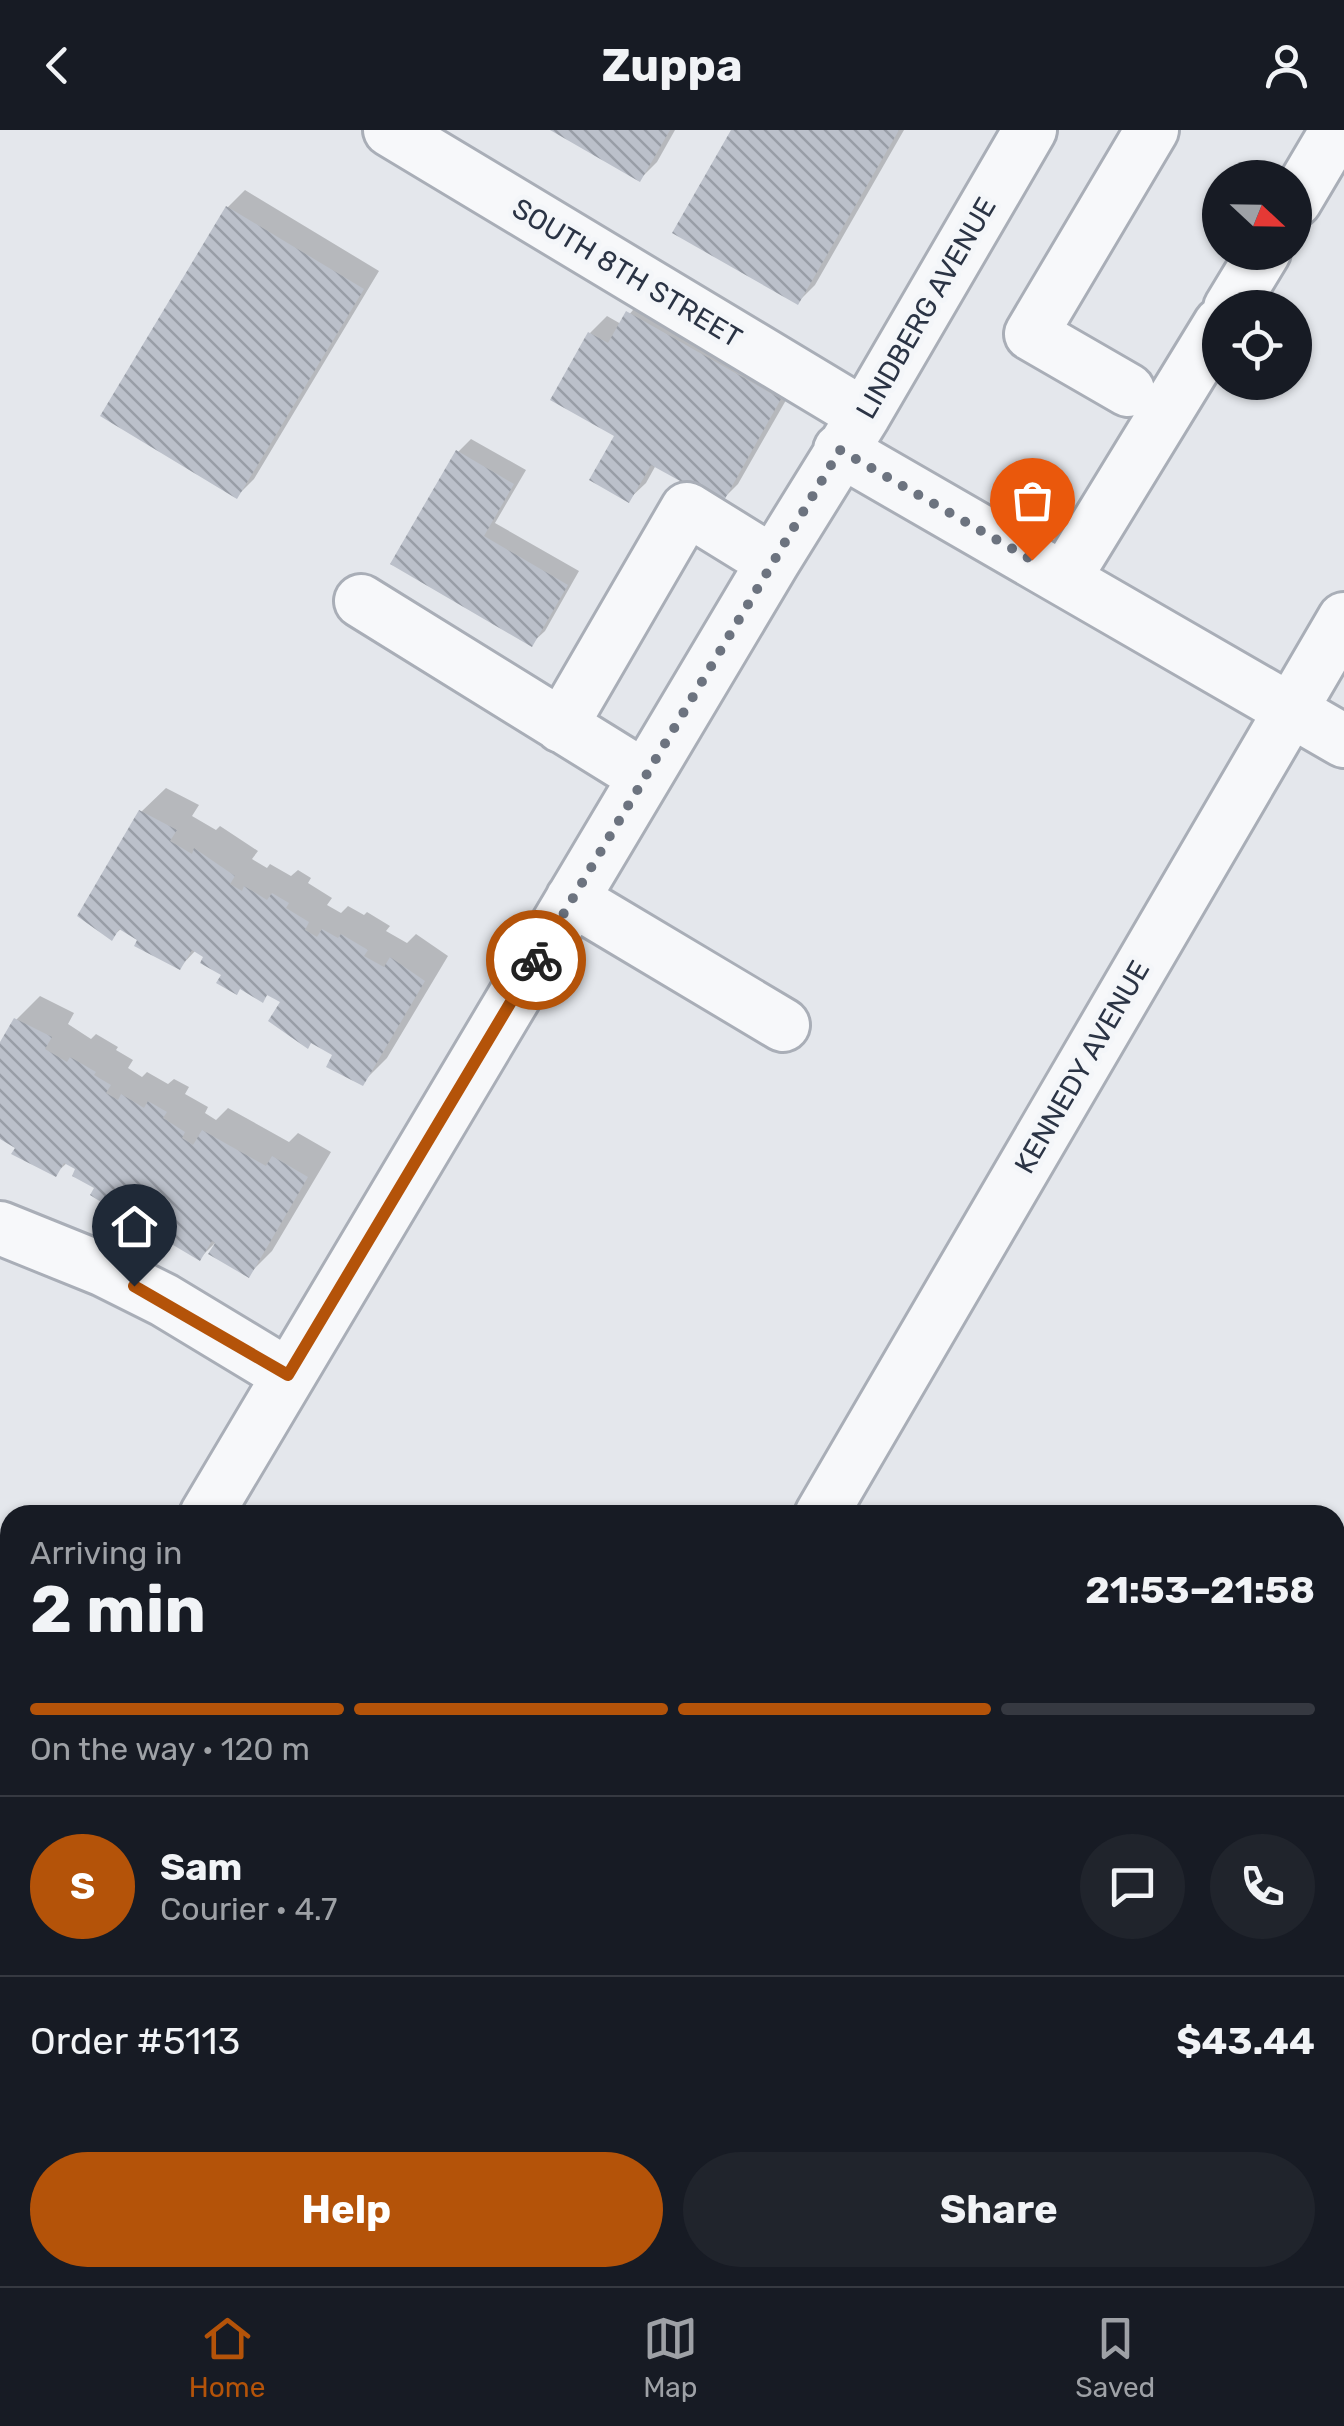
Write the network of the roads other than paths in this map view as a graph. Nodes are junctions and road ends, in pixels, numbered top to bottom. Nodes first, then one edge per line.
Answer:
1 (390, 130) edge
2 (1152, 130) edge
3 (1337, 130) edge
4 (1020, 134) edge
5 (1312, 172) edge
6 (1202, 353) edge
7 (1128, 390) dead end
8 (852, 432) junction
9 (773, 562) junction
10 (1064, 579) junction
11 (360, 600) dead end
12 (1344, 619) edge
13 (1290, 710) junction
14 (561, 726) junction
15 (1344, 741) edge
16 (644, 777) junction
17 (572, 899) junction
18 (783, 1025) dead end
19 (0, 1228) edge
20 (288, 1375) junction
21 (212, 1505) edge
22 (826, 1505) edge

1 - 8 street, SOUTH 8TH STREET
2 - 7 street
3 - 5 street
4 - 8 street, LINDBERG AVENUE
6 - 10 street
8 - 9 street, LINDBERG AVENUE
8 - 10 street, SOUTH 8TH STREET
9 - 14 street
9 - 16 street, LINDBERG AVENUE
10 - 13 street, SOUTH 8TH STREET
11 - 14 street
12 - 13 street, KENNEDY AVENUE
13 - 15 street, SOUTH 8TH STREET
13 - 22 street, KENNEDY AVENUE
14 - 16 street
16 - 17 street, LINDBERG AVENUE
17 - 18 street
17 - 20 street, LINDBERG AVENUE
19 - 20 street
20 - 21 street, LINDBERG AVENUE

